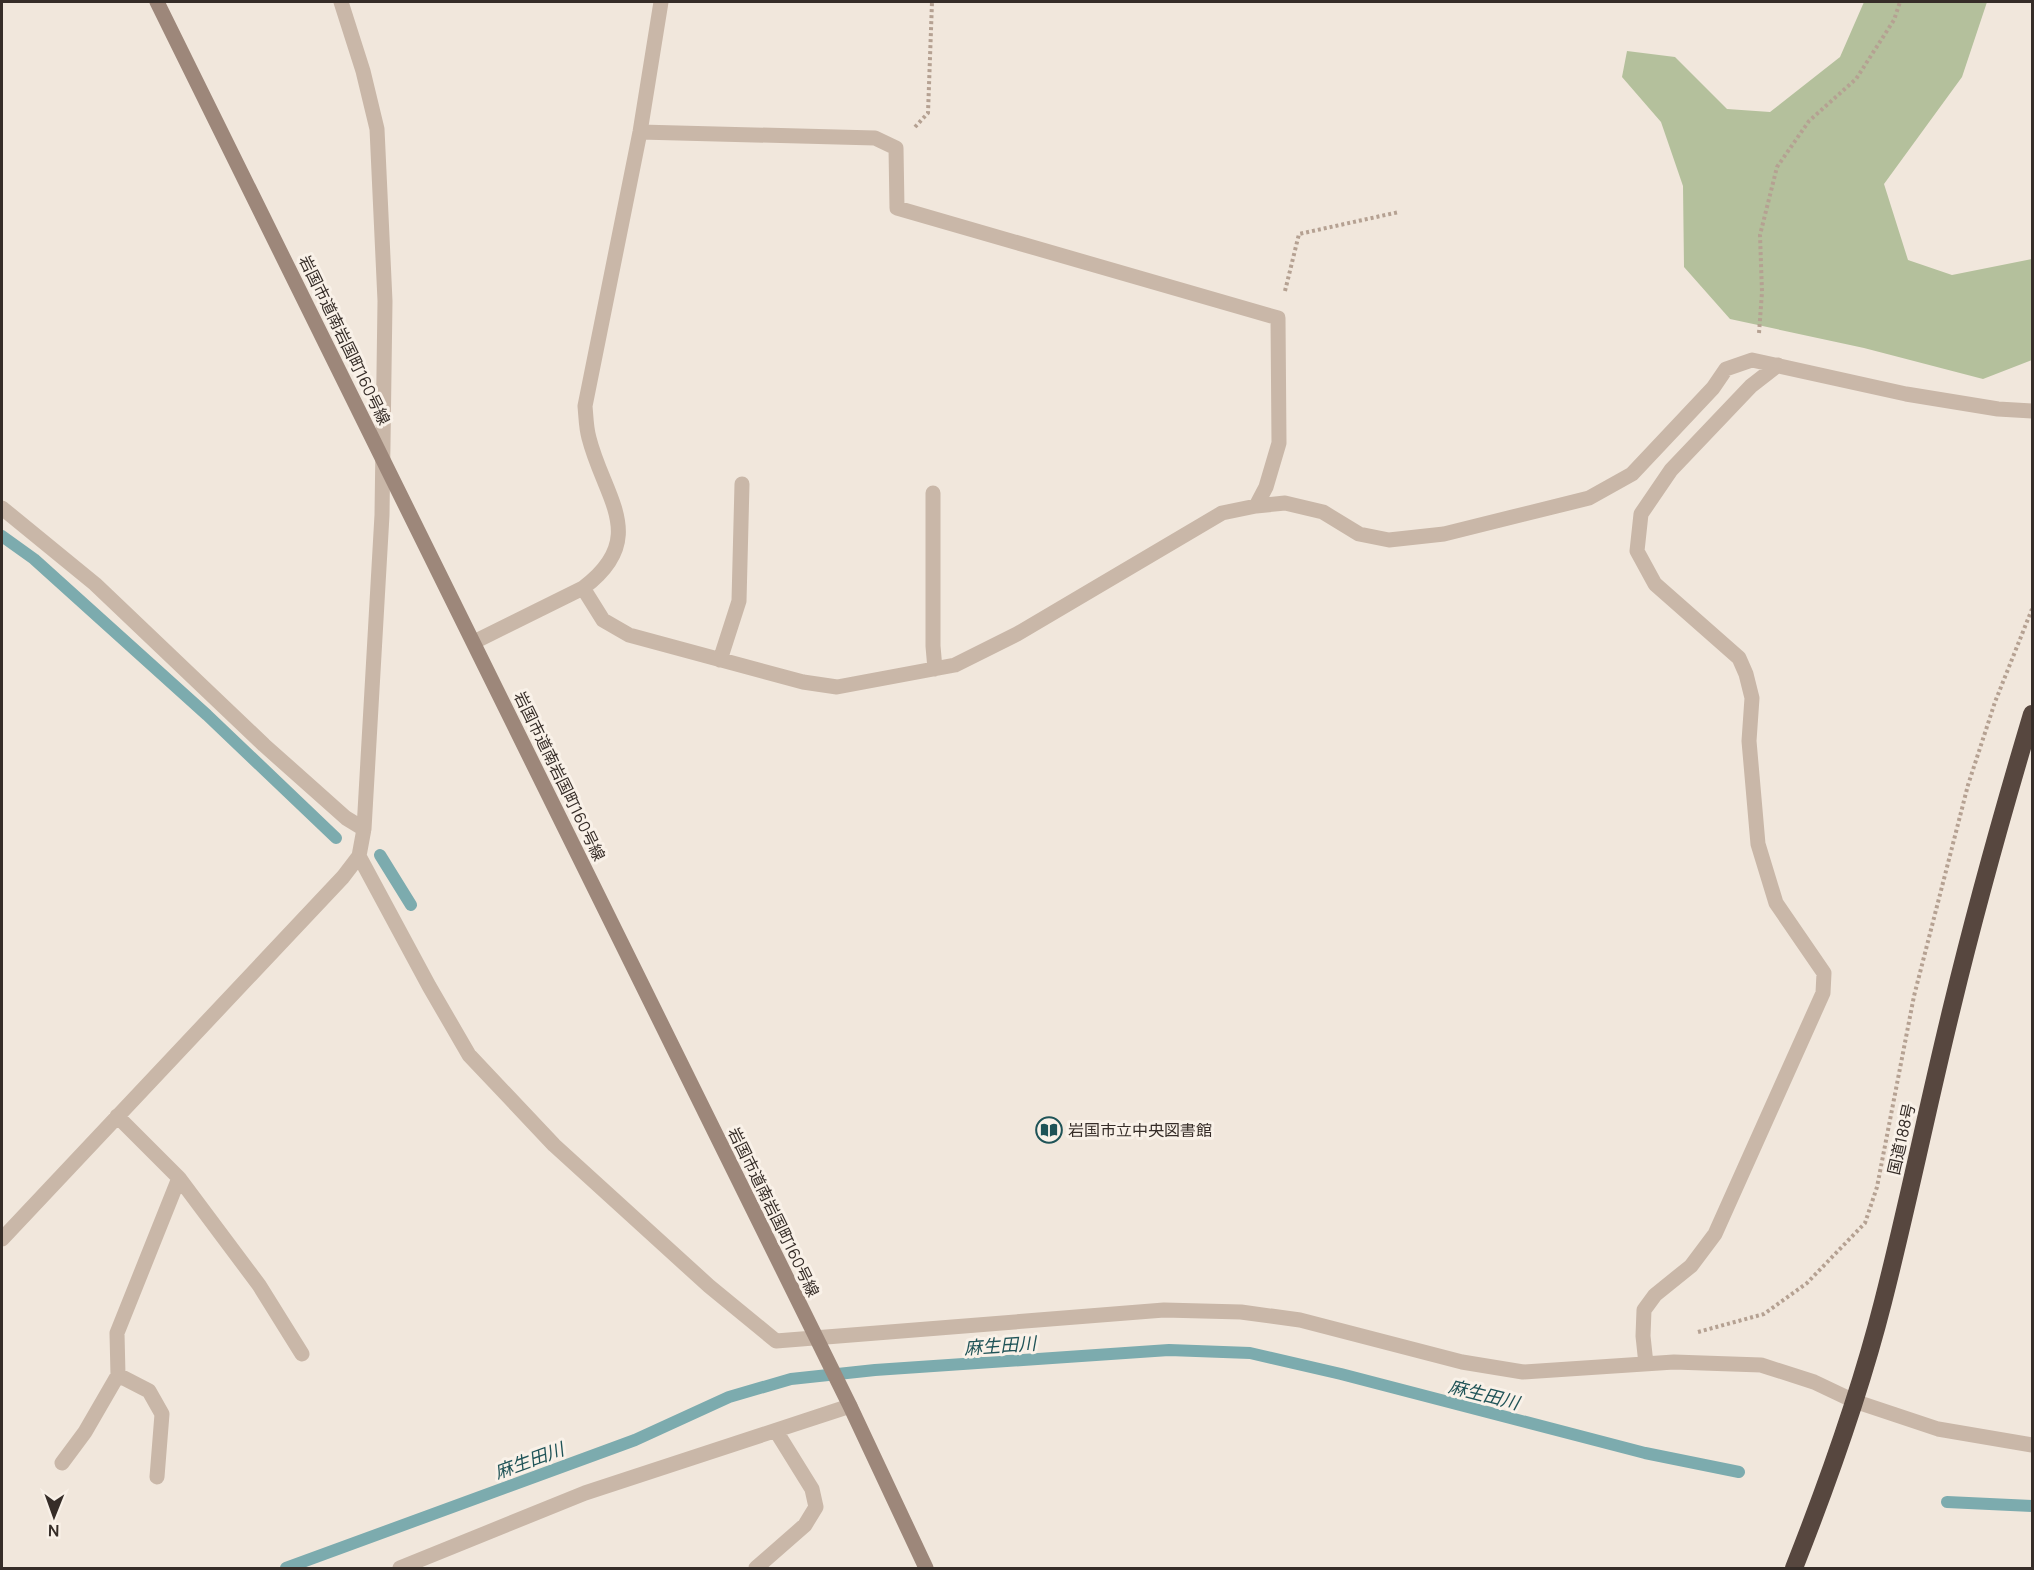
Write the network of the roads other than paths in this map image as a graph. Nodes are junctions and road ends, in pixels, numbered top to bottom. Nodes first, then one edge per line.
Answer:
1 (157, 2) edge
2 (341, 2) edge
3 (661, 2) edge
4 (640, 132) junction
5 (1778, 365) junction
6 (2032, 411) edge
7 (383, 457) junction
8 (742, 484) dead end
9 (933, 493) dead end
10 (1256, 506) junction
11 (2, 508) edge
12 (583, 588) junction
13 (474, 642) junction
14 (720, 660) junction
15 (935, 669) junction
16 (2032, 714) edge
17 (364, 829) junction
18 (359, 856) junction
19 (117, 1116) junction
20 (179, 1178) junction
21 (2, 1239) edge
22 (816, 1338) junction
23 (302, 1354) dead end
24 (1646, 1364) junction
25 (118, 1374) junction
26 (1854, 1401) junction
27 (850, 1406) junction
28 (776, 1431) junction
29 (2032, 1445) edge
30 (62, 1463) dead end
31 (157, 1477) dead end
32 (400, 1569) edge
33 (756, 1569) edge
34 (926, 1569) edge
35 (1794, 1569) edge

1 - 7 street, 岩国市道南岩国町160号線
2 - 7 street
3 - 4 street
4 - 10 street
4 - 12 street
5 - 6 street
5 - 10 street
5 - 24 street
7 - 13 street, 岩国市道南岩国町160号線
7 - 17 street
8 - 14 street
9 - 15 street
10 - 15 street
11 - 17 street
12 - 13 street
12 - 14 street
13 - 22 street, 岩国市道南岩国町160号線
14 - 15 street
16 - 26 highway, 国道188号
17 - 18 street
18 - 19 street
18 - 22 street
19 - 20 street
19 - 21 street
20 - 23 street
20 - 25 street
22 - 24 street
22 - 27 street, 岩国市道南岩国町160号線
24 - 26 street
25 - 30 street
25 - 31 street
26 - 29 street
26 - 35 highway, 国道188号
27 - 28 street
27 - 34 street, 岩国市道南岩国町160号線
28 - 32 street
28 - 33 street

